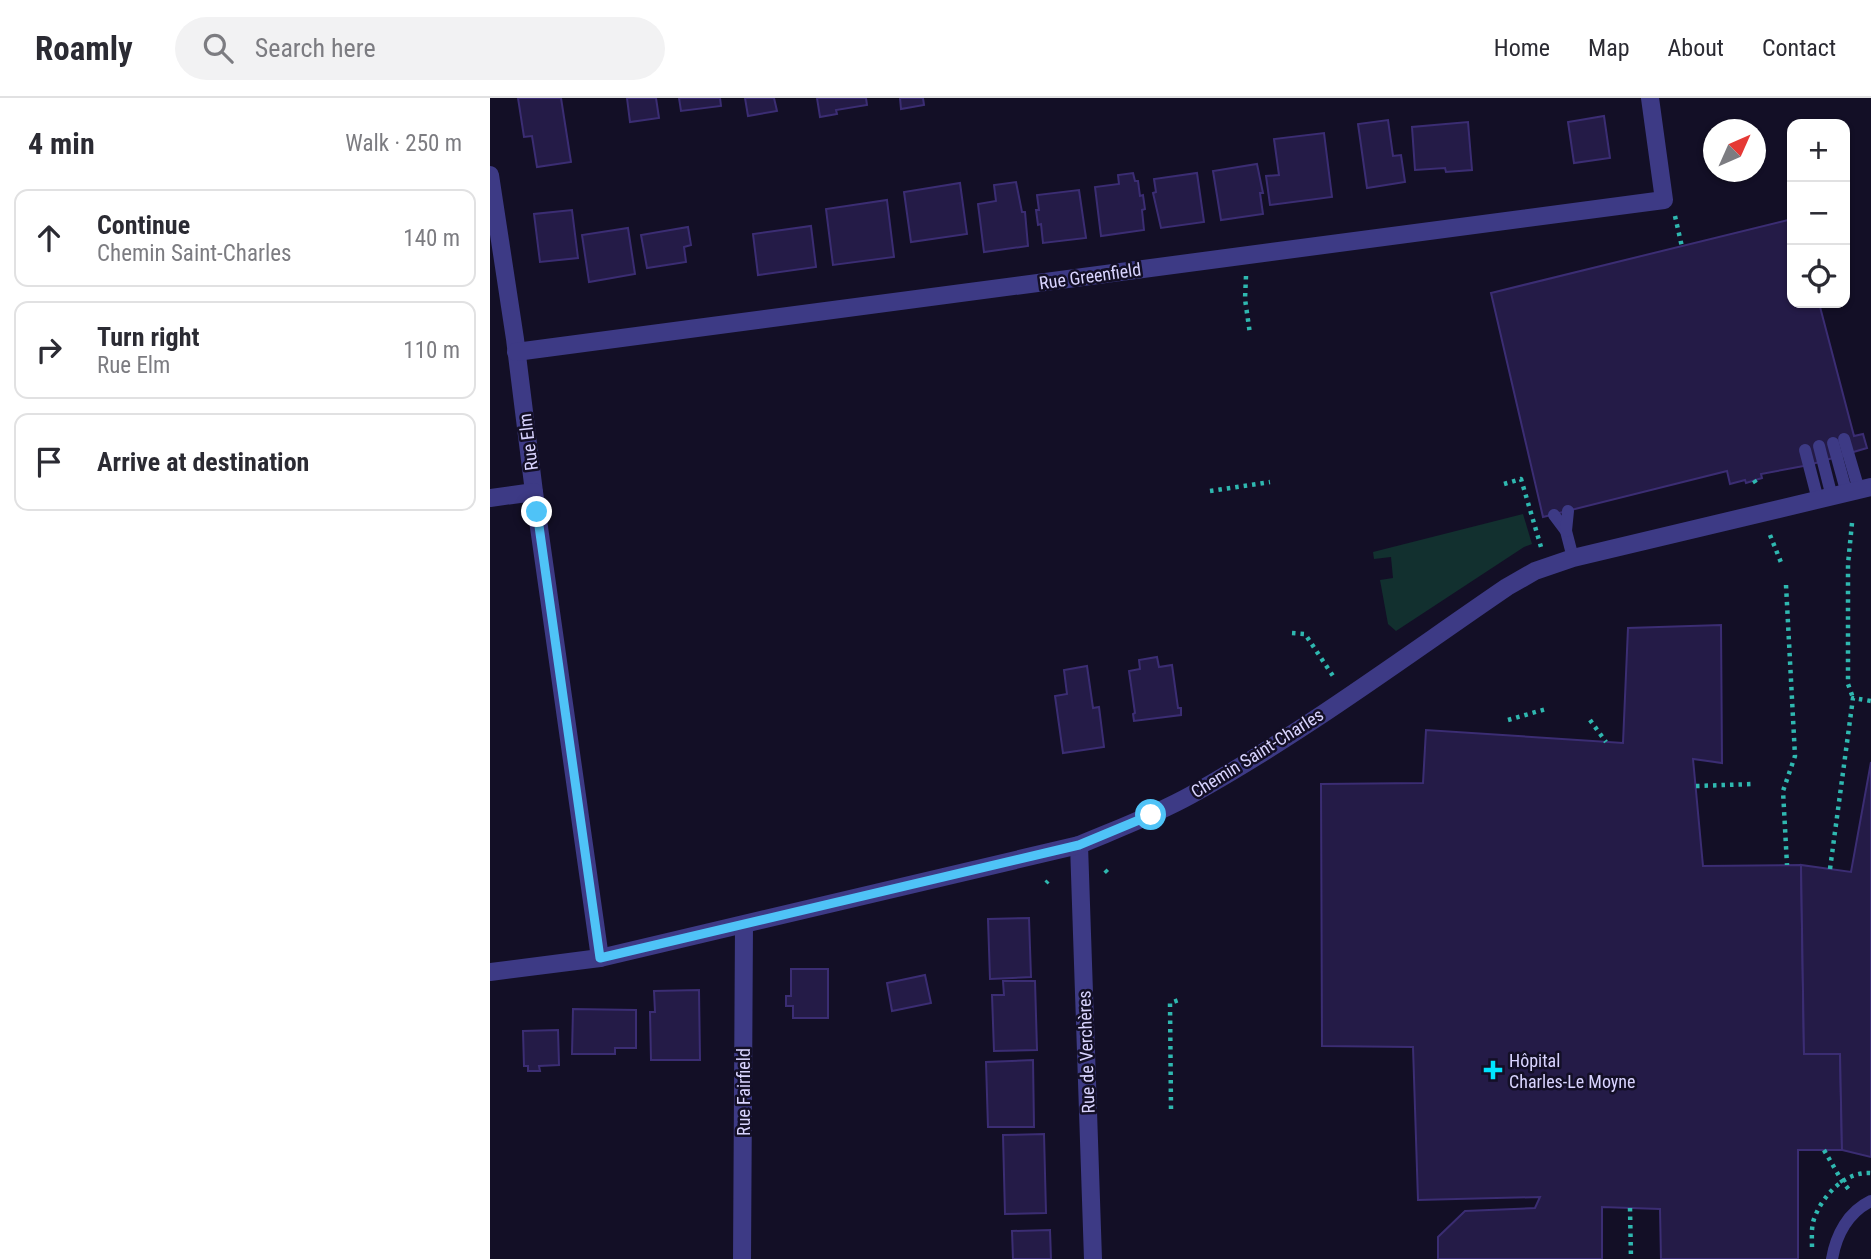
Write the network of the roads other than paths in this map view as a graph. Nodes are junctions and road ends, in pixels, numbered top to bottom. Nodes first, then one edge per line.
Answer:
1 (1650, 98) edge
2 (490, 175) edge
3 (516, 352) junction
4 (1838, 441) dead end
5 (1819, 446) dead end
6 (1805, 450) dead end
7 (534, 492) junction
8 (1845, 494) edge
9 (490, 498) edge
10 (1568, 511) dead end
11 (1554, 515) dead end
12 (1566, 531) junction
13 (1573, 558) junction
14 (1079, 845) junction
15 (744, 925) junction
16 (600, 958) junction
17 (490, 972) edge
18 (1871, 1201) edge
19 (743, 1259) edge
20 (1093, 1259) edge
21 (1832, 1259) edge

1 - 3 street, Rue Greenfield
2 - 3 street, Rue Elm
3 - 7 street, Rue Elm
4 - 8 lane
5 - 8 lane
6 - 8 lane
7 - 9 street
7 - 16 street, Rue Elm
8 - 13 street, Chemin Saint-Charles
10 - 12 lane
11 - 12 lane
12 - 13 lane
13 - 14 street, Chemin Saint-Charles
14 - 15 street, Chemin Saint-Charles
14 - 20 street, Rue de Verchères
15 - 16 street, Chemin Saint-Charles
15 - 19 street, Rue Fairfield
16 - 17 street, Chemin Saint-Charles
18 - 21 lane

